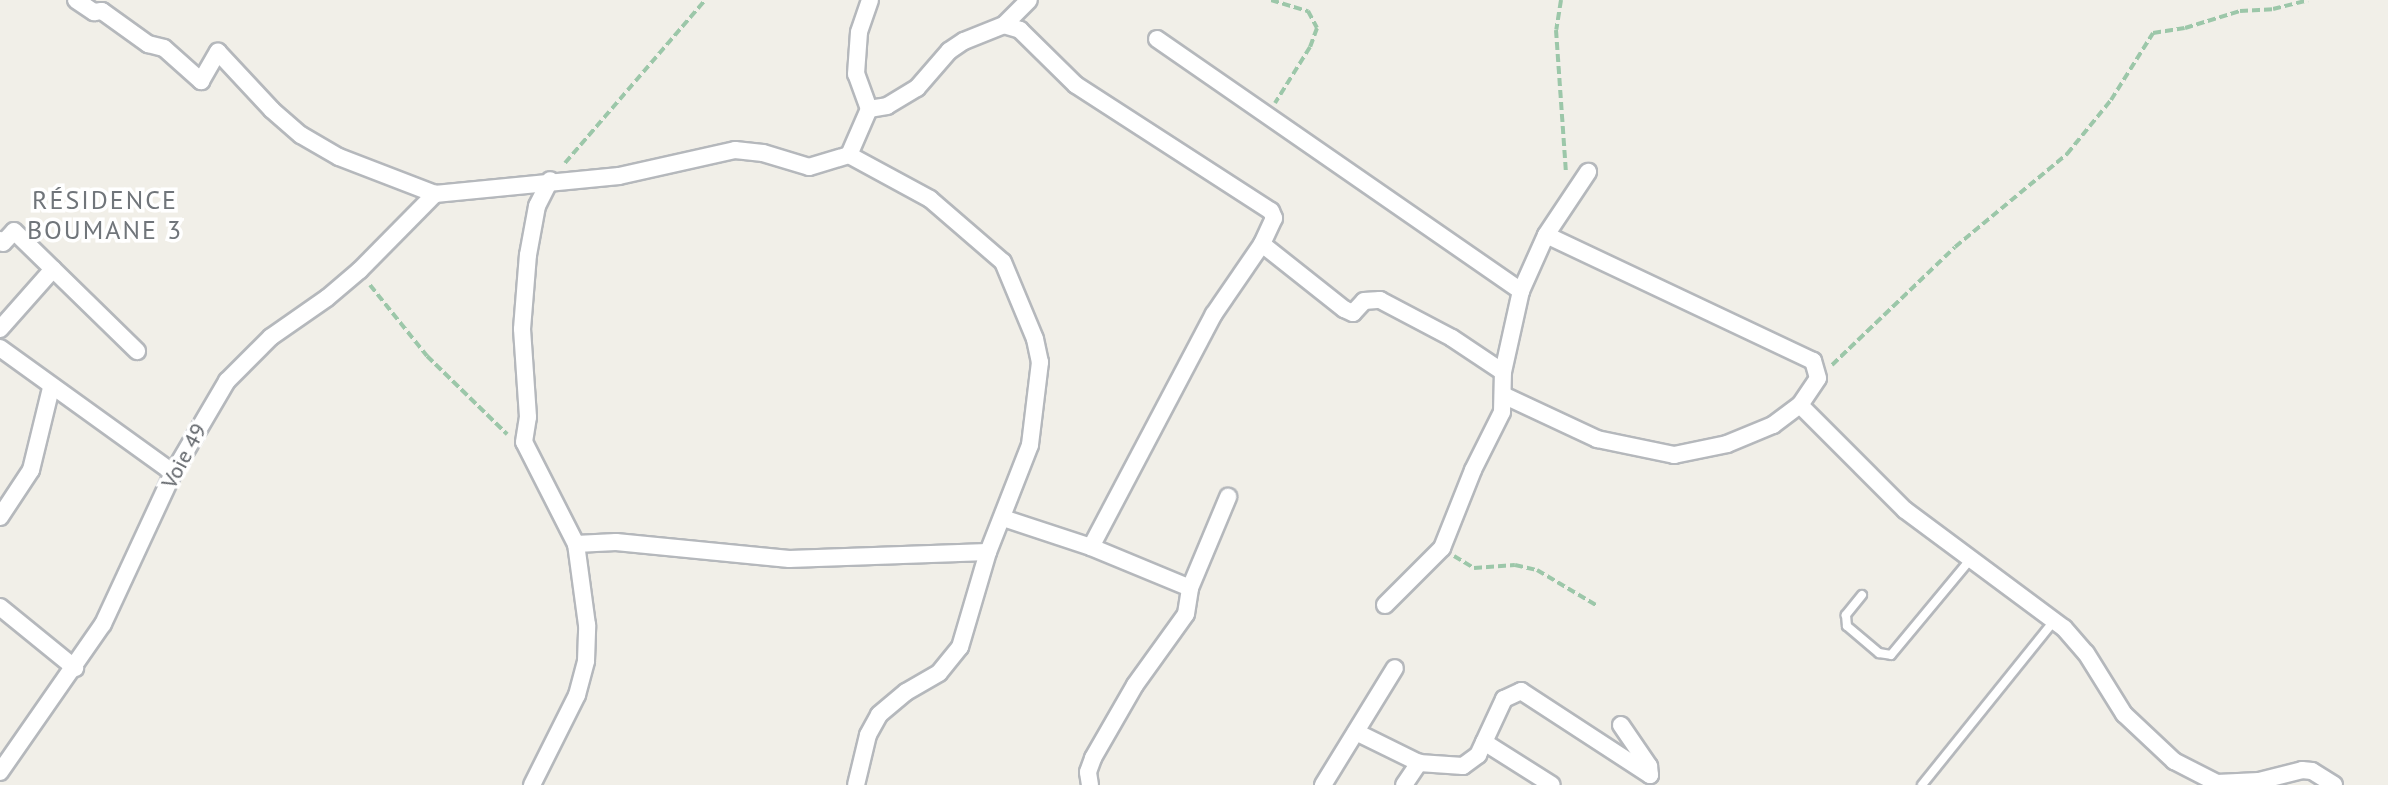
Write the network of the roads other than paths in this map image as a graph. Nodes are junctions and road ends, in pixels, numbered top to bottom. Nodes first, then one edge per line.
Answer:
1 (76, 0) edge
2 (870, 0) edge
3 (1029, 0) edge
4 (1004, 25) junction
5 (1157, 39) dead end
6 (869, 109) junction
7 (849, 155) junction
8 (1588, 172) dead end
9 (550, 180) junction
10 (435, 194) junction
11 (1546, 235) junction
12 (0, 240) edge
13 (1262, 244) junction
14 (53, 269) junction
15 (1521, 291) junction
16 (0, 329) edge
17 (0, 348) edge
18 (137, 351) dead end
19 (1503, 372) junction
20 (51, 388) junction
21 (1503, 395) junction
22 (1800, 405) junction
23 (173, 473) junction
24 (1228, 497) dead end
25 (0, 517) edge
26 (1003, 518) junction
27 (576, 544) junction
28 (1091, 547) junction
29 (988, 552) junction
30 (1970, 560) junction
31 (1190, 588) junction
32 (1862, 595) dead end
33 (1385, 605) dead end
34 (0, 607) edge
35 (2054, 621) junction
36 (75, 668) junction
37 (1395, 668) dead end
38 (1621, 725) dead end
39 (1356, 732) junction
40 (1484, 742) junction
41 (1419, 763) junction
42 (0, 772) edge
43 (2294, 778) edge
44 (1651, 780) edge
45 (533, 785) edge
46 (856, 785) edge
47 (1090, 785) edge
48 (1323, 785) edge
49 (1404, 785) edge
50 (1552, 785) edge
51 (1922, 785) edge
52 (2334, 785) edge

1 - 10 street
2 - 6 street
3 - 4 street
4 - 6 street
4 - 13 street
5 - 15 street
6 - 7 street
7 - 9 street
7 - 26 street
8 - 11 street
9 - 10 street
9 - 27 street
10 - 23 street, Voie 49
11 - 15 street
11 - 22 street
12 - 14 street
13 - 19 street
13 - 28 street
14 - 16 street
14 - 18 street
15 - 19 street
17 - 20 street
19 - 21 street
20 - 23 street
20 - 25 street
21 - 22 street
21 - 33 street
22 - 30 street
23 - 36 street, Voie 49
24 - 31 street
26 - 28 street
26 - 29 street
27 - 29 street
27 - 45 street
28 - 31 street
29 - 46 street
30 - 32 lane
30 - 35 street
31 - 47 street
34 - 36 street
35 - 43 street
35 - 51 lane
36 - 42 street, Voie 49
37 - 39 street
38 - 44 street
39 - 41 street
39 - 48 street
40 - 41 street
40 - 44 street
40 - 50 street
41 - 49 street
43 - 52 street

